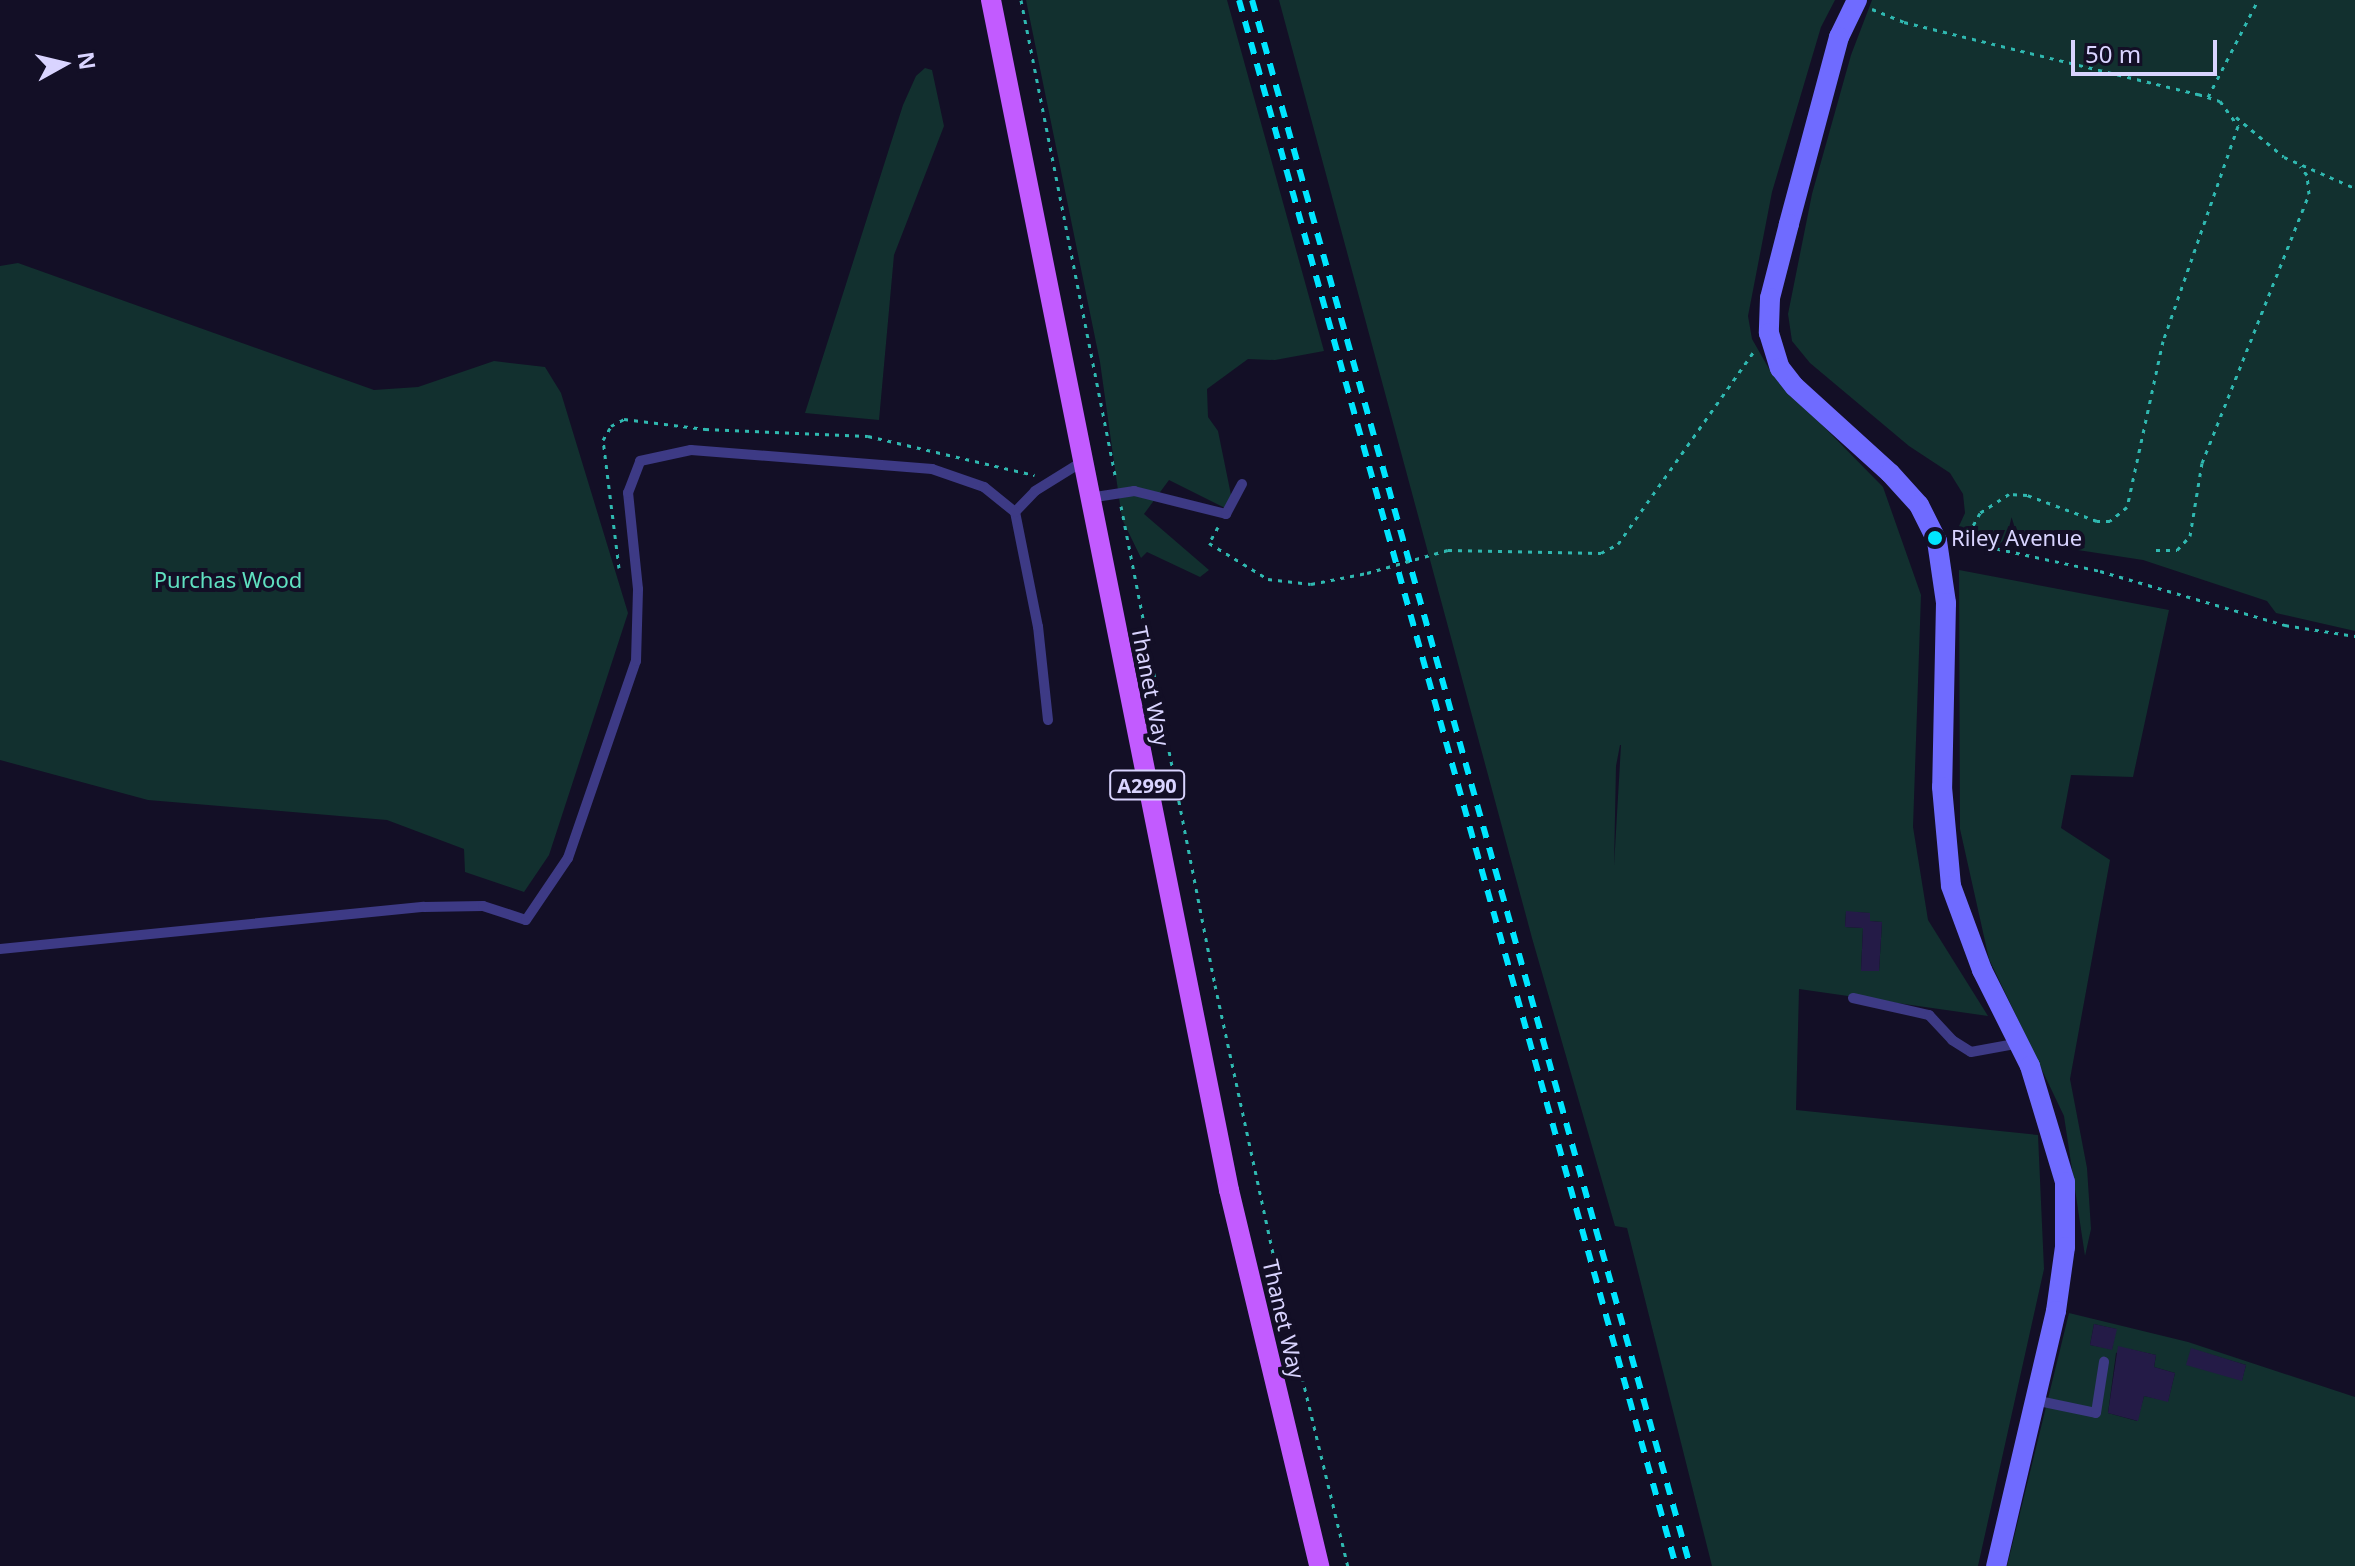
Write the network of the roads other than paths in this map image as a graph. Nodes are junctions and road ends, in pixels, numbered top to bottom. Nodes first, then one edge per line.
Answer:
1 (991, 0) edge
2 (1857, 1) edge
3 (1082, 462) junction
4 (1242, 484) dead end
5 (1089, 498) junction
6 (1015, 512) junction
7 (1048, 720) dead end
8 (0, 949) edge
9 (1853, 998) dead end
10 (2020, 1043) junction
11 (2104, 1362) dead end
12 (2034, 1400) junction
13 (1319, 1566) edge
14 (1996, 1566) edge

1 - 3 main road, Thanet Way / A2990
2 - 10 main road
3 - 5 main road, Thanet Way / A2990
3 - 6 lane
4 - 5 lane
5 - 13 main road, Thanet Way / A2990
6 - 7 lane
6 - 8 lane
9 - 10 lane
10 - 12 main road
11 - 12 lane
12 - 14 main road

